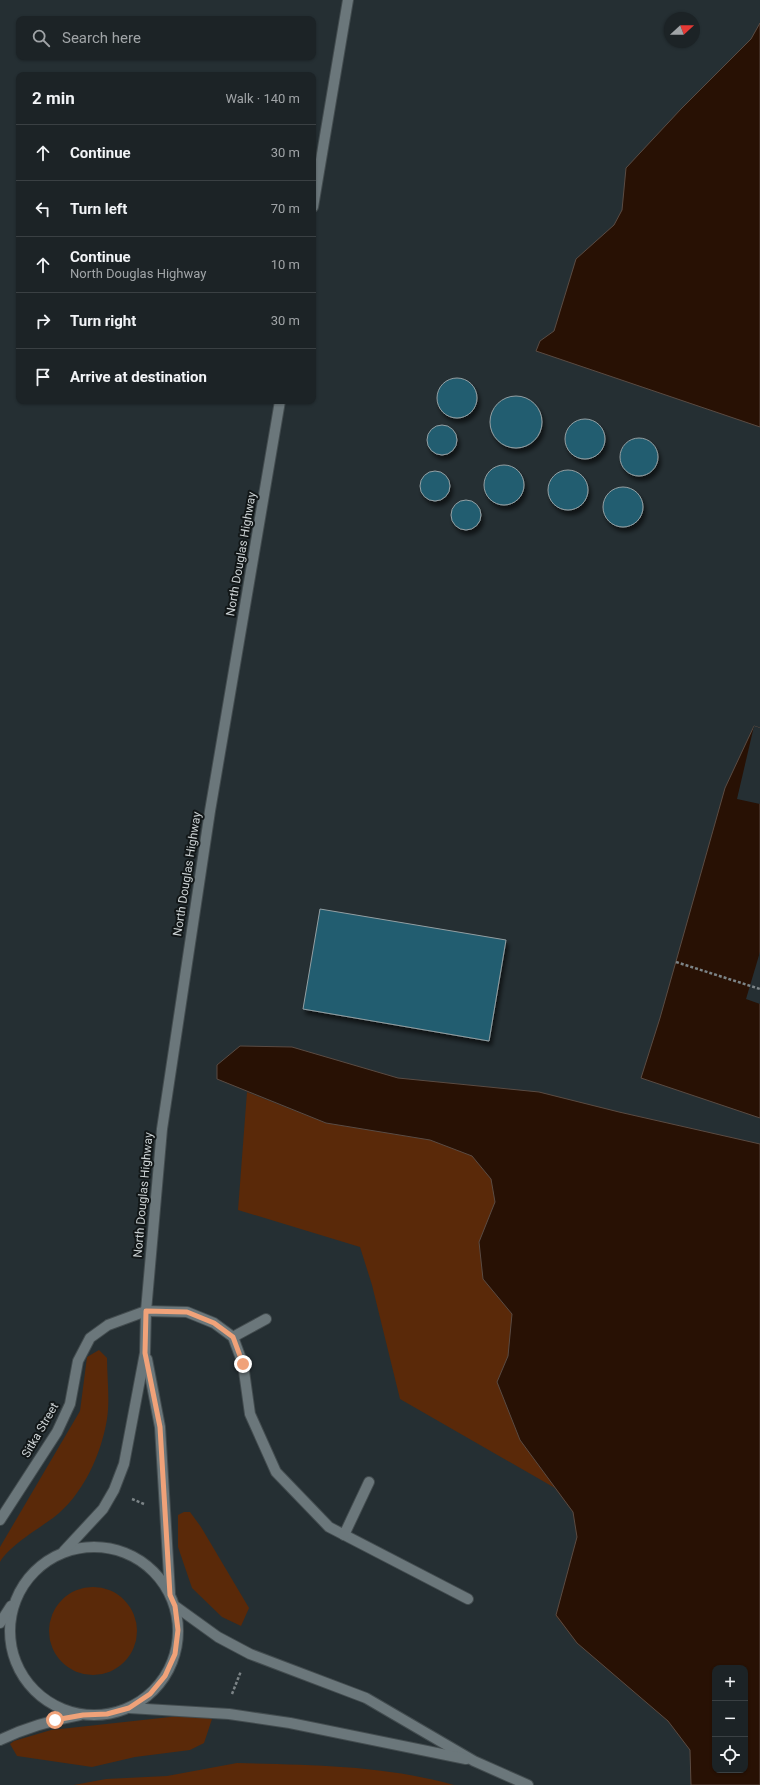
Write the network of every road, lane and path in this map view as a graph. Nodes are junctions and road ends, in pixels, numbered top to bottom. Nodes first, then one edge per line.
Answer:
1 (348, 0) edge
2 (316, 189) edge
3 (279, 404) edge
4 (676, 962) dead end
5 (760, 989) edge
6 (146, 1311) junction
7 (266, 1319) dead end
8 (233, 1337) junction
9 (145, 1353) junction
10 (369, 1482) dead end
11 (125, 1496) dead end
12 (146, 1505) dead end
13 (0, 1520) edge
14 (344, 1535) junction
15 (64, 1551) junction
16 (170, 1595) junction
17 (468, 1599) dead end
18 (15, 1600) junction
19 (175, 1606) junction
20 (0, 1623) edge
21 (242, 1668) dead end
22 (232, 1698) dead end
23 (129, 1708) junction
24 (83, 1715) junction
25 (0, 1740) edge
26 (474, 1761) junction
27 (528, 1785) edge

1 - 2 main road
3 - 6 main road, North Douglas Highway
4 - 5 path
6 - 8 main road
6 - 9 main road, North Douglas Highway
6 - 13 main road, Sitka Street
7 - 8 main road
8 - 14 main road
9 - 15 main road
9 - 16 main road
10 - 14 main road
11 - 12 path
14 - 17 main road
15 - 16 main road
15 - 18 main road
16 - 19 main road
18 - 20 main road
18 - 24 main road
19 - 23 main road
19 - 26 main road
21 - 22 path
23 - 24 main road
23 - 26 main road
24 - 25 main road
26 - 27 main road

